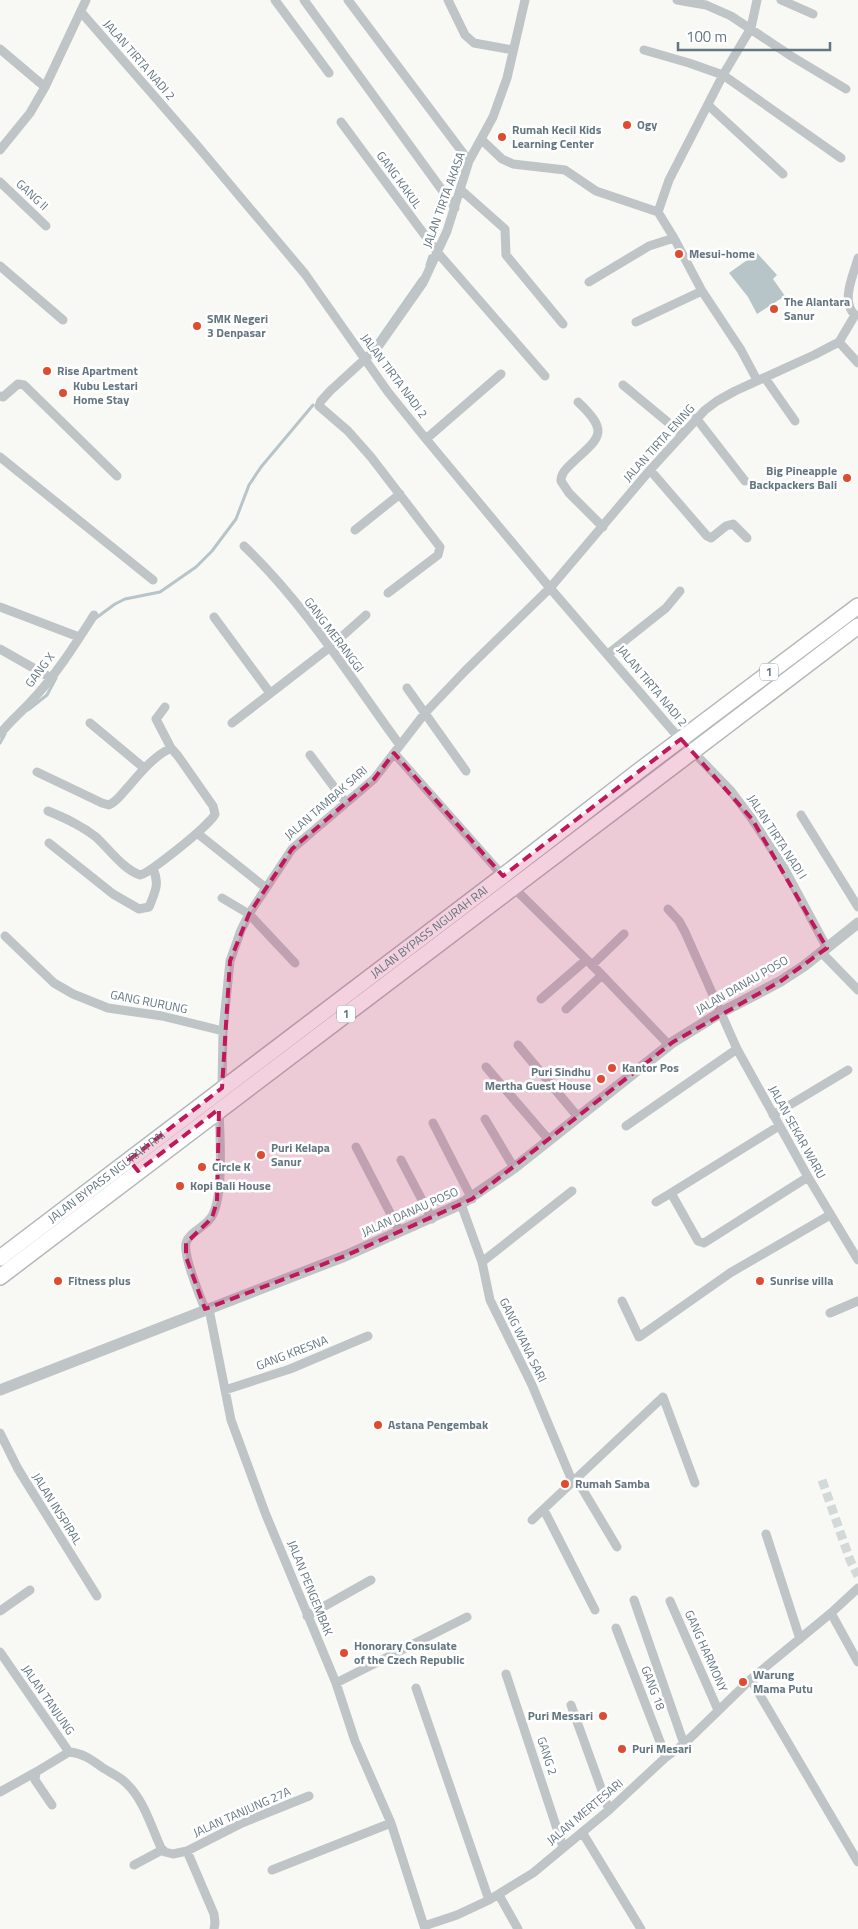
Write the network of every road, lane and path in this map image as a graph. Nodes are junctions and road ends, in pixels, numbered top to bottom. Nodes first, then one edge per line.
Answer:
1 (85, 0) edge
2 (275, 0) edge
3 (304, 0) edge
4 (348, 0) edge
5 (448, 0) edge
6 (525, 0) edge
7 (677, 0) edge
8 (757, 0) edge
9 (781, 0) edge
10 (81, 12) junction
11 (813, 14) dead end
12 (751, 28) junction
13 (0, 48) edge
14 (512, 50) junction
15 (644, 50) dead end
16 (329, 73) dead end
17 (723, 75) junction
18 (46, 88) junction
19 (846, 90) dead end
20 (708, 105) junction
21 (340, 122) dead end
22 (482, 140) junction
23 (0, 150) edge
24 (841, 158) dead end
25 (470, 161) junction
26 (783, 174) dead end
27 (0, 182) edge
28 (461, 190) junction
29 (455, 208) junction
30 (658, 212) junction
31 (46, 226) dead end
32 (674, 238) junction
33 (438, 253) junction
34 (858, 258) edge
35 (0, 266) edge
36 (589, 282) dead end
37 (702, 290) junction
38 (856, 315) edge
39 (63, 320) dead end
40 (636, 322) dead end
41 (563, 324) dead end
42 (839, 342) junction
43 (365, 360) junction
44 (858, 363) edge
45 (501, 374) dead end
46 (545, 376) dead end
47 (761, 379) junction
48 (623, 385) dead end
49 (0, 396) edge
50 (578, 402) dead end
51 (696, 418) junction
52 (795, 421) dead end
53 (682, 434) junction
54 (426, 439) junction
55 (0, 457) edge
56 (650, 470) junction
57 (117, 476) dead end
58 (745, 481) dead end
59 (400, 494) junction
60 (603, 527) junction
61 (355, 530) dead end
62 (747, 538) dead end
63 (244, 546) dead end
64 (153, 580) dead end
65 (550, 588) junction
66 (680, 591) dead end
67 (388, 593) dead end
68 (0, 606) edge
69 (858, 606) edge
70 (94, 615) dead end
71 (366, 615) dead end
72 (214, 617) dead end
73 (858, 626) edge
74 (79, 637) junction
75 (329, 648) junction
76 (0, 649) edge
77 (608, 654) junction
78 (52, 678) junction
79 (407, 688) dead end
80 (270, 692) junction
81 (165, 706) dead end
82 (425, 713) junction
83 (90, 723) dead end
84 (232, 723) dead end
85 (0, 734) edge
86 (681, 739) junction
87 (399, 744) junction
88 (170, 748) junction
89 (692, 750) junction
90 (394, 753) junction
91 (310, 755) dead end
92 (144, 768) junction
93 (466, 771) dead end
94 (37, 772) dead end
95 (346, 803) junction
96 (48, 812) dead end
97 (801, 815) dead end
98 (197, 833) junction
99 (49, 843) dead end
100 (153, 869) junction
101 (508, 882) junction
102 (266, 888) junction
103 (222, 898) dead end
104 (858, 907) edge
105 (668, 909) dead end
106 (248, 914) junction
107 (858, 923) edge
108 (624, 934) dead end
109 (5, 936) dead end
110 (824, 950) junction
111 (589, 962) junction
112 (295, 964) dead end
113 (602, 974) junction
114 (858, 990) edge
115 (541, 998) dead end
116 (566, 1009) dead end
117 (720, 1013) junction
118 (223, 1031) junction
119 (518, 1045) dead end
120 (669, 1045) junction
121 (737, 1049) junction
122 (486, 1067) dead end
123 (848, 1070) dead end
124 (222, 1088) junction
125 (219, 1109) junction
126 (773, 1115) junction
127 (578, 1117) junction
128 (484, 1119) dead end
129 (433, 1124) dead end
130 (626, 1126) dead end
131 (779, 1126) junction
132 (549, 1140) junction
133 (356, 1146) dead end
134 (401, 1160) dead end
135 (133, 1165) junction
136 (514, 1168) junction
137 (808, 1176) junction
138 (572, 1190) dead end
139 (671, 1193) junction
140 (466, 1201) junction
141 (656, 1202) dead end
142 (830, 1216) junction
143 (432, 1219) junction
144 (400, 1232) junction
145 (854, 1245) edge
146 (0, 1258) edge
147 (858, 1260) edge
148 (482, 1262) junction
149 (0, 1277) edge
150 (858, 1301) edge
151 (622, 1302) dead end
152 (207, 1309) junction
153 (830, 1313) dead end
154 (368, 1336) dead end
155 (0, 1390) edge
156 (225, 1390) junction
157 (0, 1433) edge
158 (575, 1481) junction
159 (695, 1483) dead end
160 (544, 1510) junction
161 (532, 1520) dead end
162 (766, 1534) dead end
163 (617, 1547) dead end
164 (371, 1580) dead end
165 (858, 1588) edge
166 (30, 1590) dead end
167 (97, 1596) dead end
168 (634, 1600) dead end
169 (670, 1601) dead end
170 (595, 1610) dead end
171 (0, 1611) edge
172 (831, 1613) junction
173 (307, 1616) junction
174 (467, 1617) dead end
175 (616, 1628) dead end
176 (800, 1639) junction
177 (0, 1652) edge
178 (773, 1661) junction
179 (858, 1662) edge
180 (506, 1674) dead end
181 (336, 1684) junction
182 (754, 1685) junction
183 (416, 1688) dead end
184 (742, 1688) junction
185 (571, 1706) dead end
186 (718, 1710) junction
187 (684, 1744) junction
188 (69, 1752) junction
189 (666, 1757) junction
190 (36, 1772) junction
191 (0, 1792) edge
192 (309, 1796) dead end
193 (52, 1806) dead end
194 (609, 1810) junction
195 (391, 1823) junction
196 (582, 1832) junction
197 (564, 1847) junction
198 (162, 1850) junction
199 (187, 1851) junction
200 (858, 1862) edge
201 (134, 1865) dead end
202 (272, 1870) dead end
203 (499, 1895) junction
204 (488, 1900) junction
205 (425, 1928) edge
206 (214, 1929) edge
207 (518, 1929) edge
208 (641, 1929) edge

1 - 10 street
2 - 16 street
3 - 29 street
4 - 25 street
5 - 14 street
6 - 14 street, JALAN TIRTA AKASA
7 - 12 street
8 - 12 street
9 - 11 street
10 - 18 street
10 - 43 street, JALAN TIRTA NADI 2
12 - 17 street
12 - 19 street
13 - 18 street
14 - 22 street, JALAN TIRTA AKASA
15 - 17 street
17 - 20 street
17 - 24 street
18 - 23 street
20 - 26 street
20 - 30 street
21 - 33 street, GANG KAKUL
22 - 25 street, JALAN TIRTA AKASA
22 - 30 street
25 - 28 street, JALAN TIRTA AKASA
27 - 31 street, GANG II
28 - 29 street, JALAN TIRTA AKASA
28 - 41 street
29 - 33 street, JALAN TIRTA AKASA
30 - 32 street
32 - 36 street
32 - 37 street
33 - 43 street, JALAN TIRTA AKASA
33 - 46 street, GANG KAKUL
34 - 38 street
35 - 39 street
37 - 40 street
37 - 47 street
38 - 42 street
42 - 44 street
42 - 47 street, JALAN TIRTA ENING
43 - 54 street, JALAN TIRTA NADI 2
43 - 59 street, JALAN TIRTA AKASA
45 - 54 street
47 - 51 street, JALAN TIRTA ENING
47 - 52 street
48 - 53 street
49 - 57 street
50 - 60 street
51 - 53 street, JALAN TIRTA ENING
51 - 58 street
53 - 56 street, JALAN TIRTA ENING
54 - 65 street, JALAN TIRTA NADI 2
55 - 64 street
56 - 60 street, JALAN TIRTA ENING
56 - 62 street
59 - 61 street
59 - 67 street
60 - 65 street, JALAN TIRTA ENING
63 - 75 street, GANG MERANGGI
65 - 77 street, JALAN TIRTA NADI 2
65 - 82 street, JALAN TAMBAK SARI
66 - 77 street
68 - 74 street
69 - 86 highway, JALAN BYPASS NGURAH RAI / 1
70 - 74 street, GANG X
71 - 75 street
72 - 80 street
73 - 89 highway, JALAN BYPASS NGURAH RAI / 1
74 - 78 street, GANG X
75 - 80 street
75 - 87 street, GANG MERANGGI
76 - 78 street
77 - 86 street, JALAN TIRTA NADI 2
78 - 85 street, GANG X
79 - 82 street
80 - 84 street
81 - 88 street
82 - 87 street, JALAN TAMBAK SARI
82 - 93 street
83 - 92 street
86 - 89 street, JALAN TIRTA NADI 2
86 - 101 highway, JALAN BYPASS NGURAH RAI / 1
87 - 90 street, JALAN TAMBAK SARI
88 - 92 street
88 - 98 street
89 - 101 highway, JALAN BYPASS NGURAH RAI / 1
89 - 110 street, JALAN TIRTA NADI I
90 - 95 street, JALAN TAMBAK SARI
90 - 101 street
91 - 95 street
92 - 94 street
95 - 102 street, JALAN TAMBAK SARI
96 - 100 street
97 - 104 street
98 - 100 street
98 - 102 street
99 - 100 street
101 - 111 street
101 - 124 highway, JALAN BYPASS NGURAH RAI / 1
101 - 125 highway, JALAN BYPASS NGURAH RAI / 1
102 - 106 street, JALAN TAMBAK SARI
103 - 106 street
105 - 117 street, JALAN SEKAR WARU
106 - 112 street
106 - 118 street, JALAN TAMBAK SARI
107 - 110 street, JALAN DANAU POSO
108 - 111 street
109 - 118 street, GANG RURUNG
110 - 114 street, JALAN TIRTA NADI I
110 - 117 street, JALAN DANAU POSO
111 - 113 street
111 - 115 street
113 - 116 street
113 - 120 street
117 - 120 street, JALAN DANAU POSO
117 - 121 street, JALAN SEKAR WARU
118 - 124 street, JALAN TAMBAK SARI
119 - 127 street
120 - 127 street, JALAN DANAU POSO
121 - 126 street, JALAN SEKAR WARU
121 - 130 street
122 - 132 street
123 - 126 street
124 - 135 highway, JALAN BYPASS NGURAH RAI / 1
125 - 135 highway, JALAN BYPASS NGURAH RAI / 1
125 - 152 street, JALAN PENGEMBAK
126 - 131 street, JALAN SEKAR WARU
127 - 132 street, JALAN DANAU POSO
128 - 136 street
129 - 140 street, GANG WANA SARI
131 - 137 street, JALAN SEKAR WARU
131 - 139 street
132 - 136 street, JALAN DANAU POSO
133 - 144 street
134 - 143 street
135 - 146 highway, JALAN BYPASS NGURAH RAI / 1
135 - 149 highway, JALAN BYPASS NGURAH RAI / 1
136 - 140 street, JALAN DANAU POSO
137 - 139 street
137 - 142 street, JALAN SEKAR WARU
138 - 148 street
139 - 141 street
140 - 143 street, JALAN DANAU POSO
140 - 148 street, GANG WANA SARI
142 - 145 street, JALAN SEKAR WARU
142 - 151 street
143 - 144 street, JALAN DANAU POSO
144 - 152 street, JALAN DANAU POSO
145 - 147 street, JALAN SEKAR WARU
148 - 158 street, GANG WANA SARI
150 - 153 street
152 - 155 street, JALAN DANAU POSO
152 - 156 street, JALAN PENGEMBAK
154 - 156 street, GANG KRESNA
156 - 173 street, JALAN PENGEMBAK
157 - 167 street, JALAN INSPIRAL
158 - 159 street
158 - 160 street
158 - 163 street, GANG WANA SARI
160 - 161 street
160 - 170 street
162 - 176 street
164 - 173 street
165 - 172 street, JALAN MERTESARI
166 - 171 street
168 - 187 street
169 - 186 street, GANG HARMONY
172 - 176 street, JALAN MERTESARI
172 - 179 street
173 - 181 street, JALAN PENGEMBAK
174 - 181 street
175 - 189 street, GANG 18
176 - 178 street, JALAN MERTESARI
177 - 188 street, JALAN TANJUNG
178 - 182 street, JALAN MERTESARI
178 - 184 street, JALAN MERTESARI
180 - 197 street, GANG 2
181 - 195 street, JALAN PENGEMBAK
182 - 184 street, JALAN MERTESARI
182 - 200 street
183 - 204 street
184 - 186 street, JALAN MERTESARI
185 - 194 street
186 - 187 street, JALAN MERTESARI
187 - 189 street, JALAN MERTESARI
188 - 190 street
188 - 198 street, JALAN TANJUNG
189 - 194 street, JALAN MERTESARI
190 - 191 street
190 - 193 street
192 - 199 street, JALAN TANJUNG 27A
194 - 196 street, JALAN MERTESARI
195 - 202 street
195 - 205 street, JALAN PENGEMBAK
196 - 197 street, JALAN MERTESARI
196 - 208 street
197 - 203 street, JALAN MERTESARI
198 - 199 street
198 - 201 street
199 - 206 street
203 - 204 street, JALAN MERTESARI
203 - 207 street
204 - 205 street, JALAN MERTESARI

